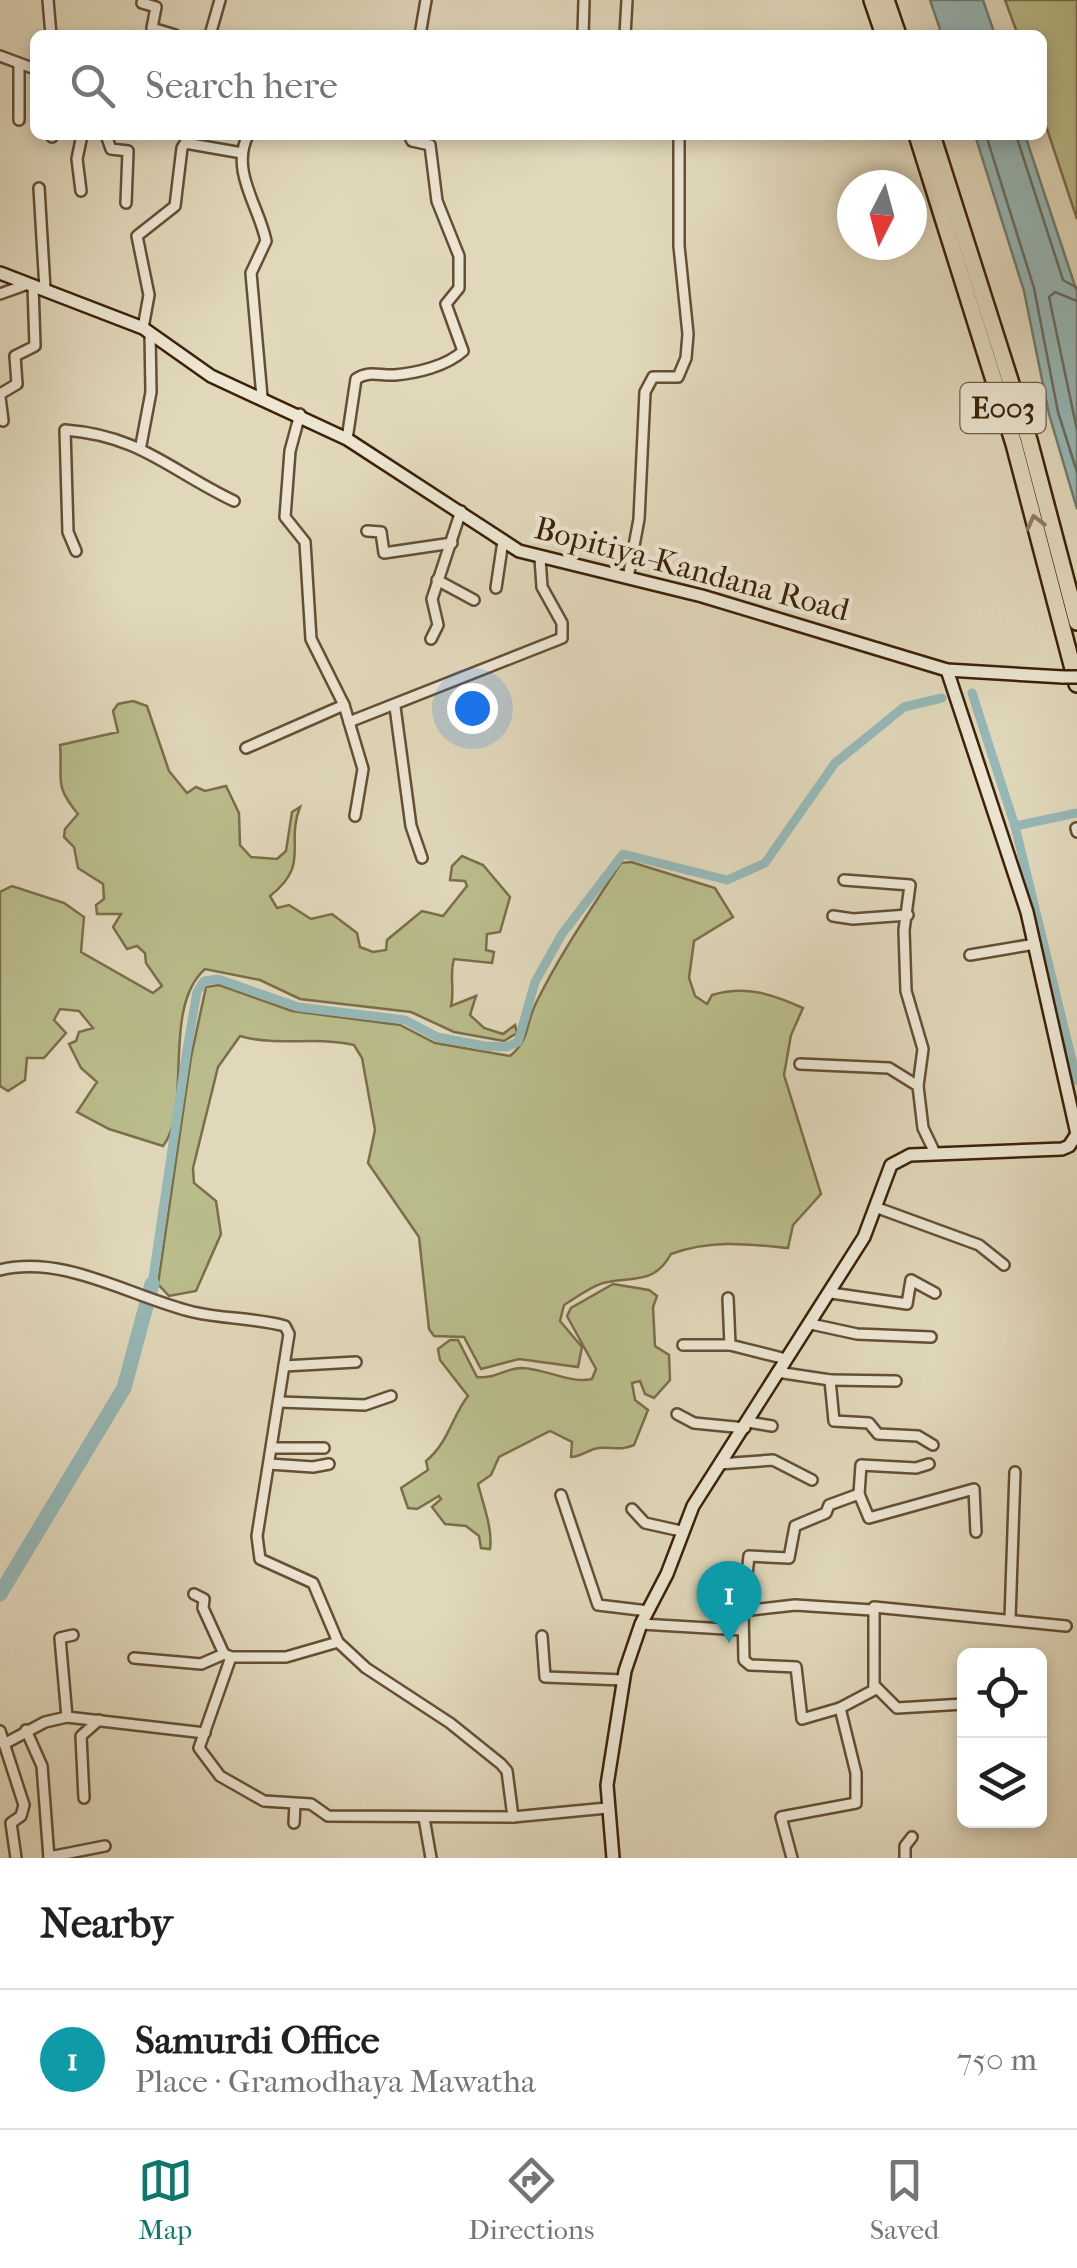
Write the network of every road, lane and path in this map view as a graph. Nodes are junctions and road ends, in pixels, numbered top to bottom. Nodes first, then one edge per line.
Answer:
1 (48, 0) edge
2 (220, 0) edge
3 (426, 0) edge
4 (584, 0) edge
5 (627, 0) edge
6 (872, 0) edge
7 (886, 0) edge
8 (142, 3) dead end
9 (50, 30) edge
10 (159, 30) edge
11 (211, 30) edge
12 (421, 30) edge
13 (583, 30) edge
14 (626, 30) edge
15 (882, 30) edge
16 (896, 30) edge
17 (0, 58) edge
18 (19, 65) junction
19 (30, 68) edge
20 (19, 120) dead end
21 (81, 140) edge
22 (108, 140) edge
23 (246, 140) edge
24 (412, 140) edge
25 (679, 140) edge
26 (919, 140) edge
27 (934, 140) edge
28 (242, 152) junction
29 (39, 188) dead end
30 (81, 191) dead end
31 (126, 203) dead end
32 (0, 273) edge
33 (35, 286) junction
34 (0, 294) edge
35 (147, 331) junction
36 (0, 395) edge
37 (262, 397) junction
38 (300, 414) junction
39 (3, 422) dead end
40 (347, 439) junction
41 (140, 446) junction
42 (234, 501) dead end
43 (461, 511) junction
44 (367, 531) dead end
45 (503, 541) junction
46 (452, 544) junction
47 (76, 551) dead end
48 (540, 558) junction
49 (628, 578) junction
50 (437, 580) junction
51 (496, 588) dead end
52 (474, 600) dead end
53 (1077, 622) edge
54 (431, 639) dead end
55 (947, 670) junction
56 (1072, 679) edge
57 (344, 704) junction
58 (395, 706) junction
59 (349, 722) junction
60 (246, 748) dead end
61 (355, 816) dead end
62 (422, 858) dead end
63 (844, 880) dead end
64 (833, 916) dead end
65 (908, 916) junction
66 (1035, 944) junction
67 (970, 955) dead end
68 (800, 1064) dead end
69 (918, 1086) junction
70 (935, 1153) junction
71 (875, 1207) junction
72 (1004, 1265) dead end
73 (0, 1270) edge
74 (831, 1293) junction
75 (936, 1293) dead end
76 (728, 1298) dead end
77 (811, 1324) junction
78 (931, 1337) dead end
79 (683, 1345) dead end
80 (730, 1345) junction
81 (786, 1358) junction
82 (356, 1362) dead end
83 (284, 1366) junction
84 (776, 1372) junction
85 (830, 1380) junction
86 (896, 1381) dead end
87 (392, 1396) dead end
88 (279, 1402) junction
89 (676, 1414) dead end
90 (746, 1425) junction
91 (772, 1426) dead end
92 (933, 1444) dead end
93 (272, 1448) junction
94 (324, 1448) dead end
95 (270, 1464) junction
96 (330, 1464) dead end
97 (720, 1464) junction
98 (929, 1464) dead end
99 (1015, 1472) dead end
100 (812, 1480) dead end
101 (859, 1494) junction
102 (562, 1495) dead end
103 (632, 1508) dead end
104 (681, 1531) junction
105 (976, 1532) dead end
106 (194, 1594) dead end
107 (872, 1610) junction
108 (648, 1611) junction
109 (742, 1611) junction
110 (1010, 1619) junction
111 (641, 1624) junction
112 (1066, 1626) dead end
113 (742, 1630) junction
114 (72, 1635) dead end
115 (542, 1636) dead end
116 (338, 1642) junction
117 (228, 1656) junction
118 (134, 1658) dead end
119 (624, 1680) junction
120 (874, 1686) junction
121 (957, 1704) edge
122 (840, 1708) junction
123 (68, 1717) junction
124 (99, 1720) junction
125 (26, 1730) junction
126 (0, 1731) edge
127 (205, 1733) junction
128 (4, 1744) junction
129 (11, 1766) junction
130 (0, 1772) edge
131 (84, 1798) dead end
132 (295, 1804) junction
133 (607, 1808) junction
134 (513, 1817) junction
135 (424, 1818) junction
136 (294, 1822) dead end
137 (912, 1837) dead end
138 (105, 1846) dead end
139 (49, 1857) edge
140 (16, 1858) edge
141 (431, 1858) edge
142 (612, 1858) edge
143 (792, 1858) edge
144 (905, 1858) edge

1 - 9 street
2 - 11 street
3 - 12 street
4 - 13 street
5 - 14 street
6 - 15 highway
7 - 16 highway
8 - 10 street
17 - 18 street
18 - 19 street
18 - 20 street
21 - 30 street
22 - 31 street
23 - 28 street
24 - 40 street
25 - 49 street
56 -> 26 highway, E003
27 - 53 highway, E003
28 - 35 street
28 - 37 street
29 - 33 street
32 - 33 street, Bopitiya-Kandana Road
33 - 34 street
33 - 35 street, Bopitiya-Kandana Road
33 - 36 street
35 - 37 street, Bopitiya-Kandana Road
35 - 41 street
36 - 39 street
37 - 38 street, Bopitiya-Kandana Road
38 - 40 street, Bopitiya-Kandana Road
38 - 57 street
40 - 43 street, Bopitiya-Kandana Road
41 - 42 street
41 - 47 street
43 - 45 street, Bopitiya-Kandana Road
43 - 46 street
44 - 46 street
45 - 48 street, Bopitiya-Kandana Road
45 - 51 street
46 - 50 street
48 - 49 street, Bopitiya-Kandana Road
48 - 58 street
49 - 55 street, Bopitiya-Kandana Road
50 - 52 street
50 - 54 street
55 - 56 street, Bopitiya-Kandana Road
55 - 66 street
57 - 59 street
57 - 60 street
58 - 59 street
58 - 62 street
59 - 61 street
63 - 65 street
64 - 65 street
65 - 69 street
66 - 67 street
66 - 70 street
68 - 69 street
69 - 70 street
70 - 71 street
71 - 72 street
71 - 74 street
73 - 83 street
74 - 75 street
74 - 77 street
76 - 80 street
77 - 78 street
77 - 81 street
79 - 80 street
80 - 81 street
81 - 84 street
82 - 83 street
83 - 88 street
84 - 85 street
84 - 90 street
85 - 86 street
85 - 92 street
87 - 88 street
88 - 93 street
89 - 90 street
90 - 91 street
90 - 97 street
93 - 94 street
93 - 95 street
95 - 96 street
95 - 116 street
97 - 100 street
97 - 104 street
98 - 101 street
99 - 110 street
101 - 105 street
101 - 109 street
102 - 108 street
103 - 104 street
104 - 108 street
106 - 117 street
107 - 109 street
107 - 110 street
107 - 120 street
108 - 111 street
109 - 113 street
110 - 112 street
111 - 113 street
111 - 119 street
113 - 122 street
114 - 123 street
115 - 119 street
116 - 117 street
116 - 134 street
117 - 118 street
117 - 127 street
119 - 133 street
120 - 121 street
120 - 122 street
122 - 143 street
123 - 124 street
123 - 125 street
124 - 127 street
124 - 131 street
125 - 128 street
125 - 139 street
126 - 128 street
127 - 132 street
128 - 129 street
129 - 130 street
129 - 140 street
132 - 135 street
132 - 136 street
133 - 134 street
133 - 142 street
134 - 135 street
135 - 141 street
137 - 144 street
138 - 139 street

